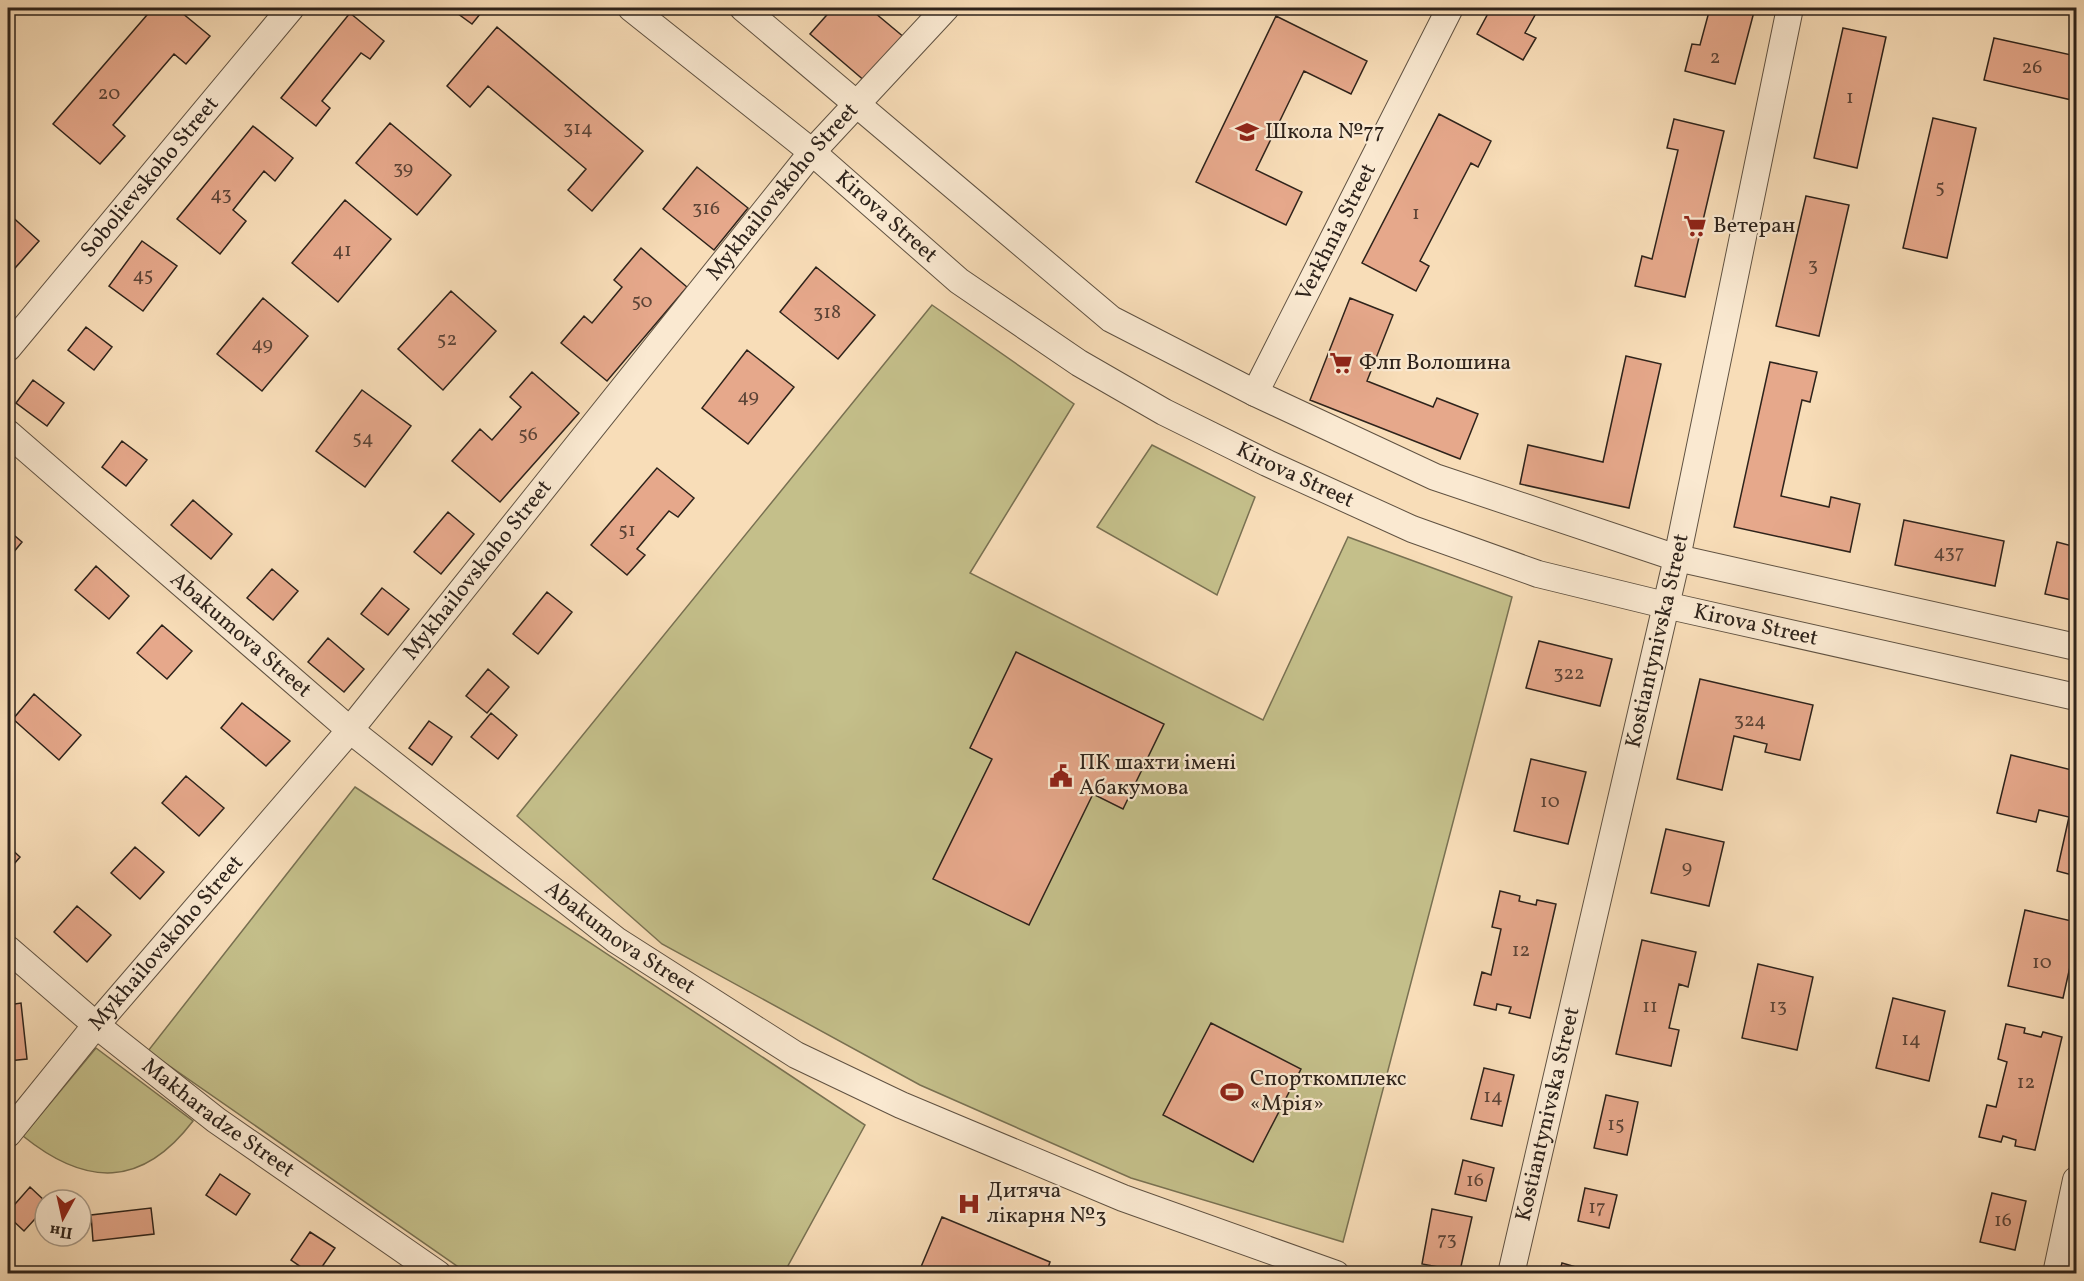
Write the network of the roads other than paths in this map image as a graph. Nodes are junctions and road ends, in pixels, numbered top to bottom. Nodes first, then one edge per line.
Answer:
1 (291, 8) edge
2 (631, 8) edge
3 (743, 8) edge
4 (946, 8) edge
5 (1450, 8) edge
6 (1790, 8) edge
7 (858, 103) junction
8 (812, 152) junction
9 (8, 348) edge
10 (1255, 393) junction
11 (8, 433) edge
12 (1677, 558) junction
13 (1665, 605) junction
14 (2076, 647) edge
15 (2076, 697) edge
16 (350, 730) junction
17 (8, 949) edge
18 (96, 1025) junction
19 (8, 1134) edge
20 (2076, 1180) edge
21 (438, 1274) edge
22 (1336, 1274) edge
23 (1511, 1274) edge
24 (2056, 1274) edge

1 - 9 street, Sobolievskoho Street
2 - 8 street, Kirova Street
3 - 7 street
4 - 7 street, Mykhailovskoho Street
5 - 10 street, Verkhnia Street
6 - 12 street, Kostiantynivska Street
7 - 8 street, Mykhailovskoho Street
7 - 10 street
8 - 13 street, Kirova Street
8 - 16 street, Mykhailovskoho Street
10 - 12 street
11 - 16 street, Abakumova Street
12 - 13 street, Kostiantynivska Street
12 - 14 street
13 - 15 street, Kirova Street
13 - 23 street, Kostiantynivska Street
16 - 18 street, Mykhailovskoho Street
16 - 22 street, Abakumova Street
17 - 18 street, Makharadze Street
18 - 19 street, Mykhailovskoho Street
18 - 21 street, Makharadze Street
20 - 24 street

